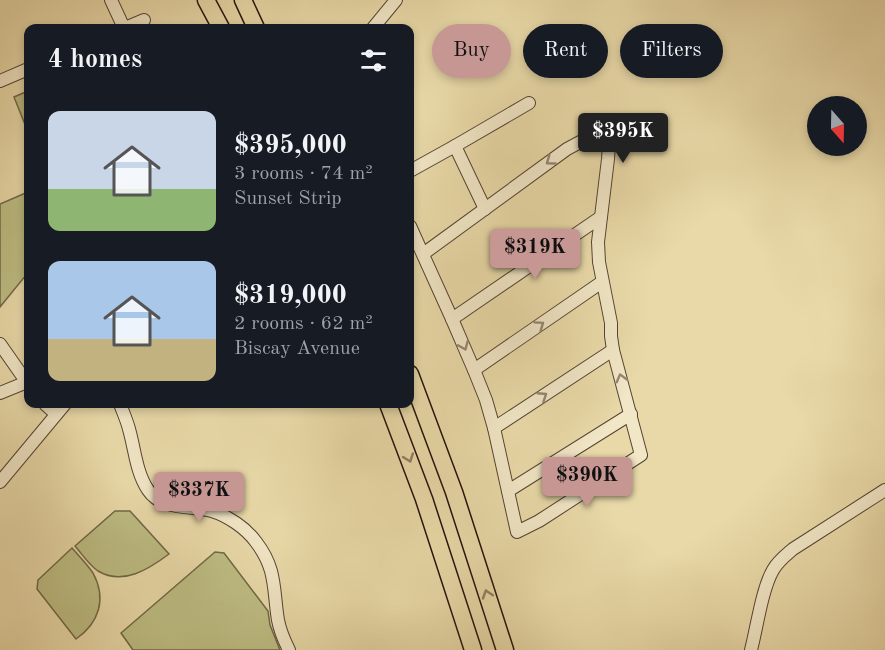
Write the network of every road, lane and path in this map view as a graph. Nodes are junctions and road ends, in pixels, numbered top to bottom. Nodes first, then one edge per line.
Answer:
1 (111, 0) edge
2 (208, 0) edge
3 (243, 0) edge
4 (396, 0) edge
5 (144, 21) dead end
6 (123, 24) edge
7 (136, 24) edge
8 (220, 24) edge
9 (254, 24) edge
10 (376, 24) edge
11 (24, 71) edge
12 (0, 81) edge
13 (529, 103) dead end
14 (455, 147) junction
15 (414, 169) edge
16 (485, 209) junction
17 (600, 217) junction
18 (414, 235) edge
19 (423, 254) junction
20 (602, 282) junction
21 (452, 319) junction
22 (0, 344) edge
23 (613, 350) junction
24 (474, 370) junction
25 (24, 377) edge
26 (24, 384) edge
27 (414, 385) edge
28 (0, 393) edge
29 (49, 408) edge
30 (61, 408) edge
31 (121, 408) edge
32 (390, 408) edge
33 (56, 414) junction
34 (631, 414) junction
35 (494, 428) junction
36 (0, 482) edge
37 (885, 490) edge
38 (508, 491) junction
39 (289, 650) edge
40 (473, 650) edge
41 (505, 650) edge
42 (751, 650) edge

1 - 6 street
2 - 8 highway
3 - 9 highway
4 - 10 street
5 - 7 street
11 - 12 street
13 - 14 street
14 - 15 street
14 - 16 street
17 -> 16 street
16 - 19 street
17 - 20 street
17 - 21 street
18 - 19 street
19 - 21 street
20 - 23 street
24 -> 20 street
21 -> 24 street
22 - 25 street
34 -> 23 street
35 -> 23 street
24 - 35 street
26 - 28 street
41 -> 27 highway
29 - 33 street
30 - 33 street
31 - 39 street
32 -> 40 highway
33 - 36 street
34 - 38 street
34 - 38 street
35 - 38 street
37 - 42 street

